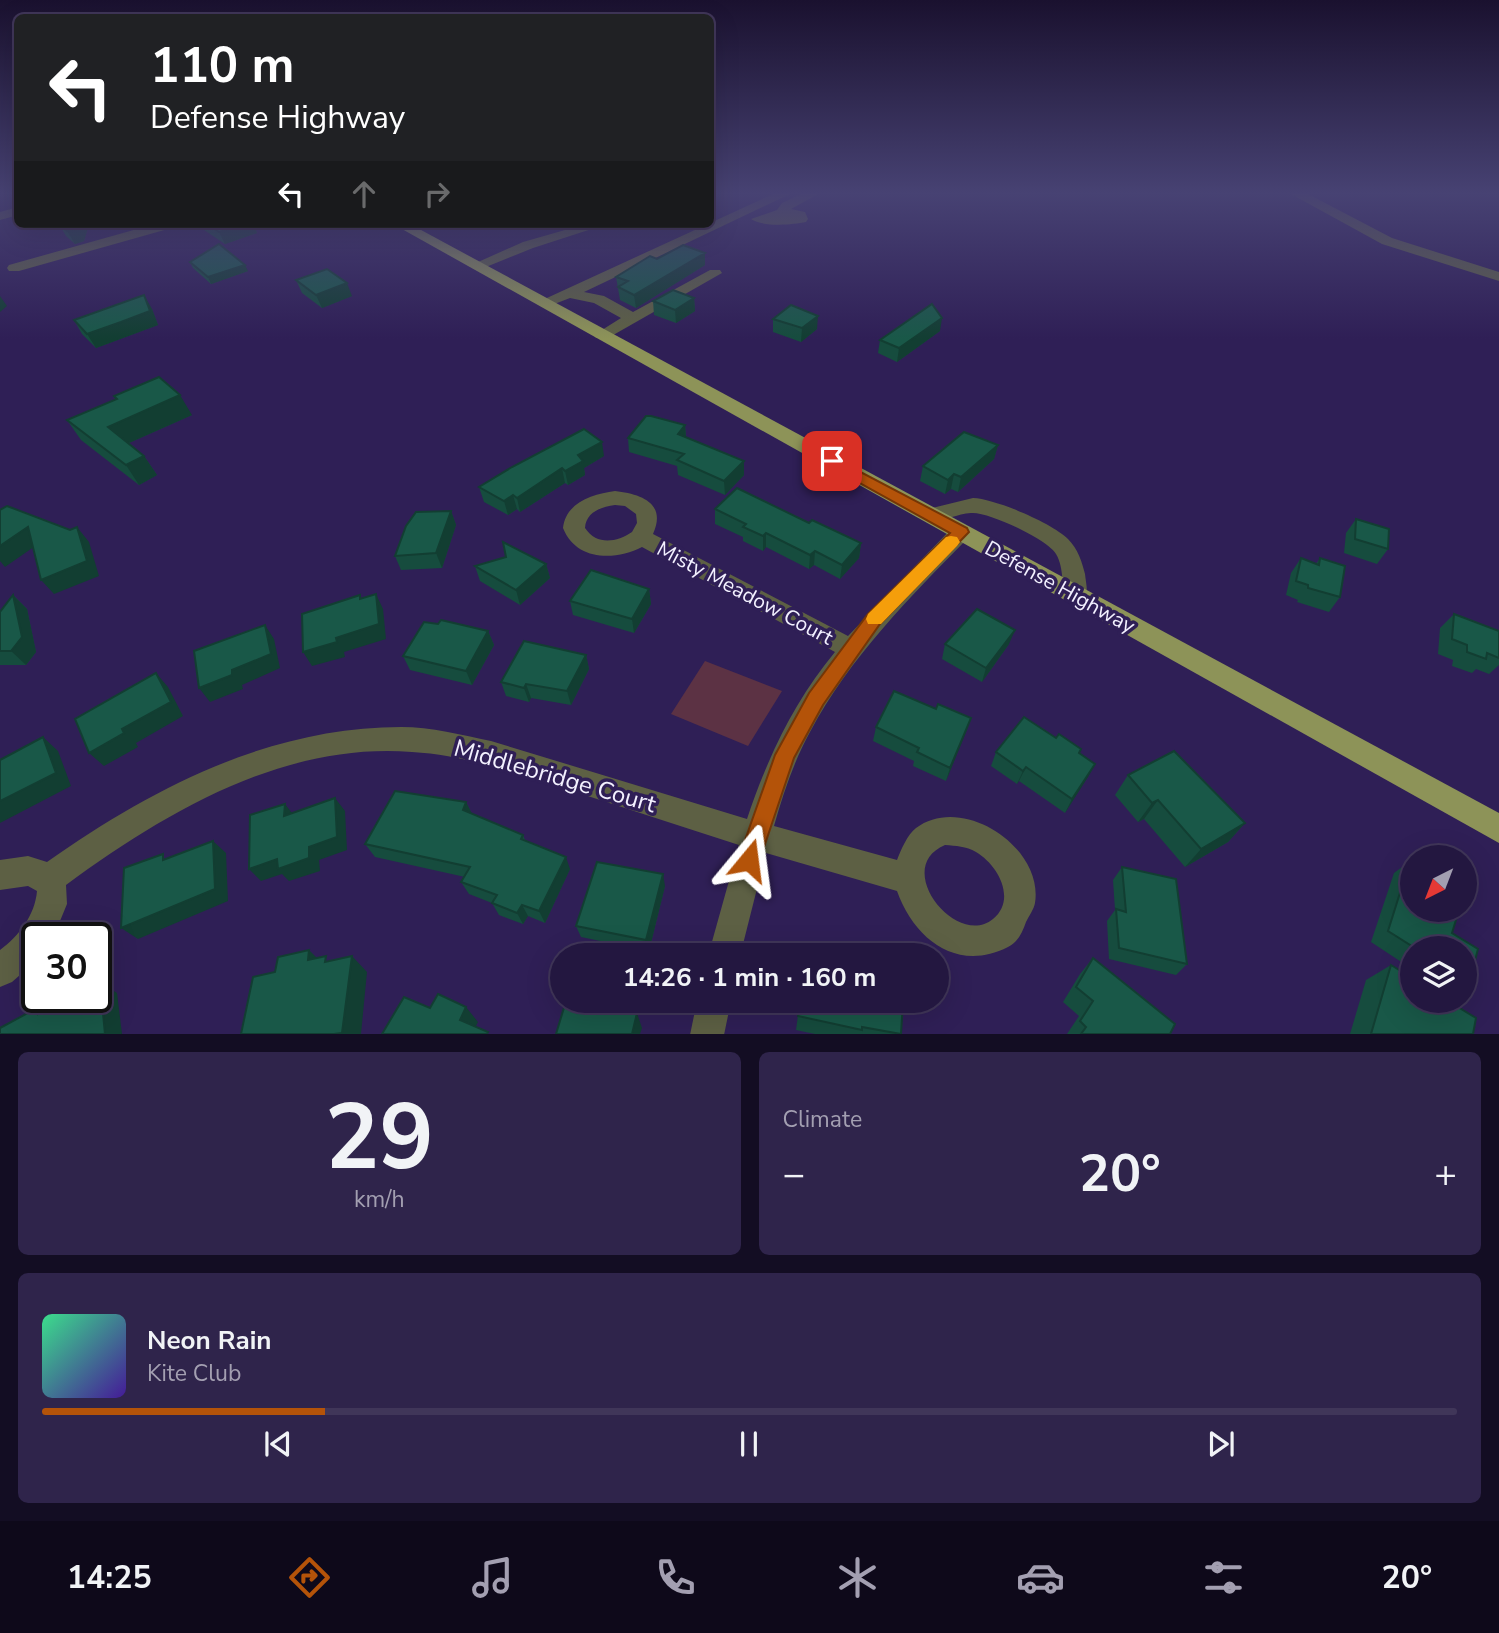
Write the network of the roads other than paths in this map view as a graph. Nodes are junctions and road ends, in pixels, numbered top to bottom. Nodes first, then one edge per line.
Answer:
1 (105, 242) edge
2 (433, 242) edge
3 (537, 242) edge
4 (685, 242) edge
5 (1391, 242) edge
6 (476, 266) junction
7 (14, 268) dead end
8 (715, 273) dead end
9 (1499, 277) edge
10 (569, 293) junction
11 (544, 303) junction
12 (634, 319) junction
13 (602, 335) junction
14 (931, 515) junction
15 (961, 532) junction
16 (640, 537) dead end
17 (1076, 596) junction
18 (850, 649) junction
19 (1499, 829) edge
20 (756, 836) junction
21 (0, 875) edge
22 (48, 880) junction
23 (909, 880) dead end
24 (727, 943) edge
25 (0, 970) edge
26 (712, 1013) edge
27 (708, 1034) edge

1 - 7 street
2 - 6 main road, Defense Highway
3 - 6 street
4 - 10 street
5 - 9 street
6 - 11 main road, Defense Highway
8 - 12 street
10 - 11 street
10 - 12 street
11 - 13 main road, Defense Highway
12 - 13 street
13 - 14 main road, Defense Highway
14 - 15 main road, Defense Highway
14 - 17 street
15 - 17 main road, Defense Highway
15 - 18 street
16 - 18 street, Misty Meadow Court
17 - 19 main road, Defense Highway
18 - 20 street
20 - 22 street, Middlebridge Court
20 - 23 street, Middlebridge Court
20 - 24 street
21 - 22 street
22 - 25 street
26 - 27 street

